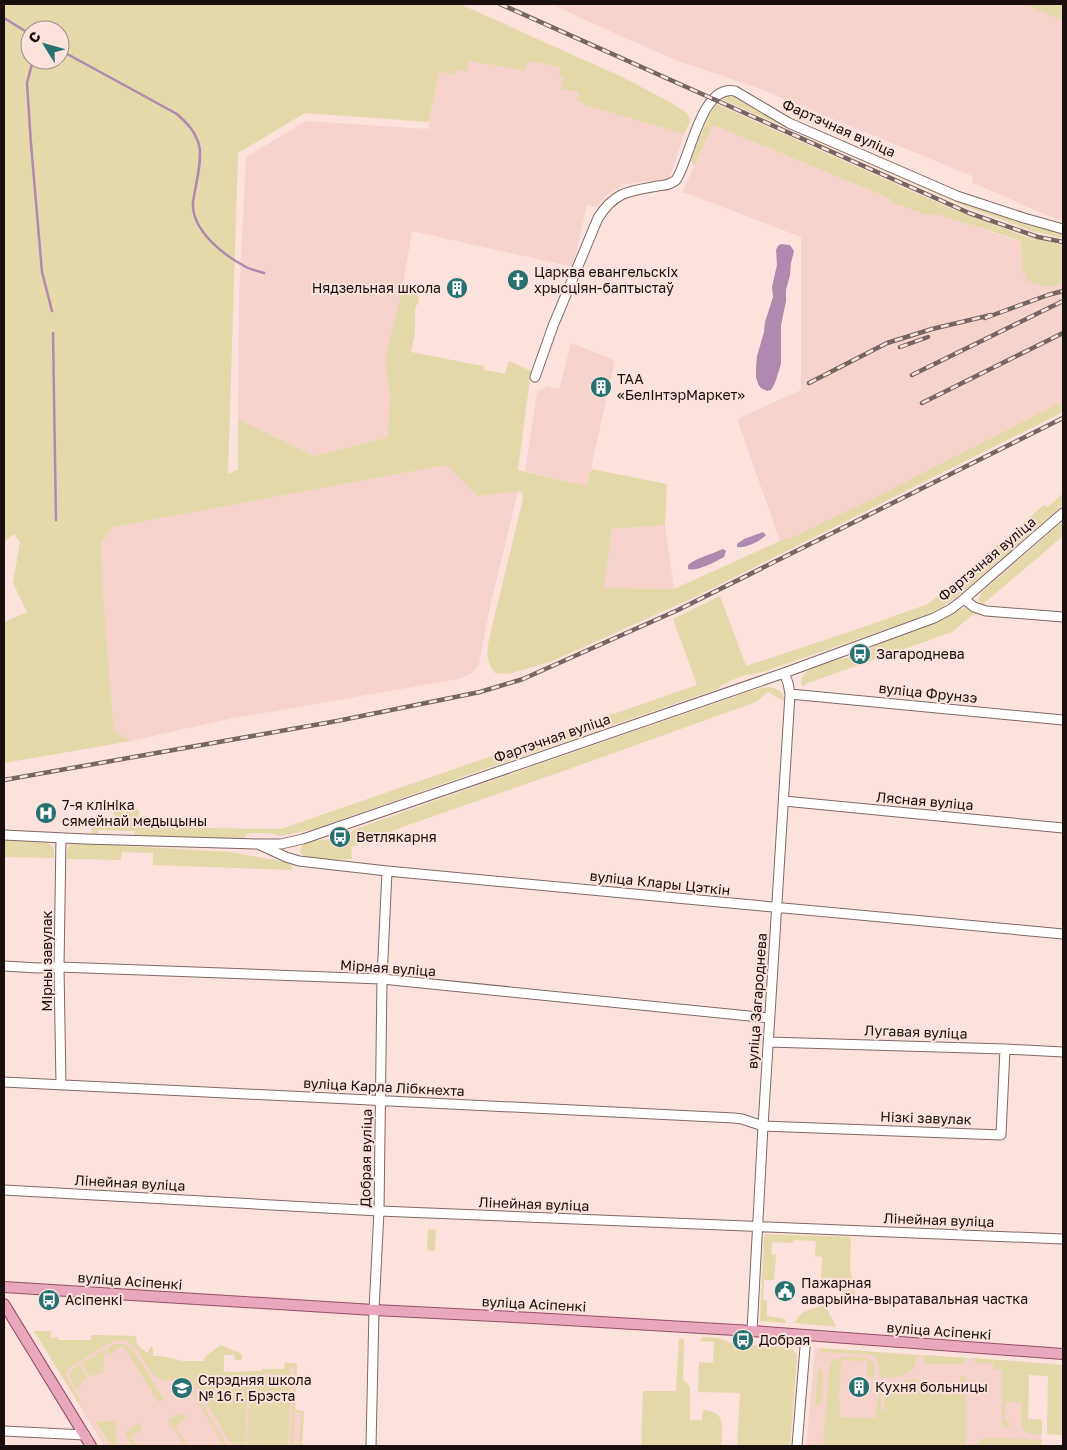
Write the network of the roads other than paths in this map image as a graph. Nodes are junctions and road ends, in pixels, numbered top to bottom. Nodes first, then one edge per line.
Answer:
1 (1063, 229) edge
2 (535, 378) dead end
3 (1063, 512) edge
4 (964, 599) junction
5 (1063, 617) edge
6 (784, 673) junction
7 (790, 694) junction
8 (1063, 720) edge
9 (784, 801) junction
10 (1063, 828) edge
11 (4, 835) edge
12 (61, 838) junction
13 (258, 844) junction
14 (387, 871) junction
15 (776, 908) junction
16 (1063, 934) edge
17 (4, 966) edge
18 (60, 967) junction
19 (382, 980) junction
20 (770, 1018) junction
21 (768, 1042) junction
22 (1005, 1049) junction
23 (1063, 1052) edge
24 (4, 1082) edge
25 (61, 1085) junction
26 (381, 1101) junction
27 (763, 1126) junction
28 (4, 1190) edge
29 (379, 1211) junction
30 (758, 1227) junction
31 (1063, 1238) edge
32 (4, 1287) edge
33 (4, 1304) edge
34 (374, 1310) junction
35 (752, 1332) junction
36 (806, 1335) junction
37 (1063, 1354) edge
38 (4, 1430) edge
39 (84, 1435) junction
40 (92, 1446) edge
41 (371, 1446) edge
42 (797, 1446) edge

1 - 2 street, Фартэчная вуліца
3 - 4 street, Фартэчная вуліца
4 - 5 street
4 - 6 street, Фартэчная вуліца
6 - 7 street, вуліца Загароднева
6 - 13 street, Фартэчная вуліца
7 - 8 street, вуліца Фрунзэ
7 - 9 street, вуліца Загароднева
9 - 10 street, Лясная вуліца
9 - 15 street, вуліца Загароднева
11 - 12 street, Фартэчная вуліца
12 - 13 street, Фартэчная вуліца
12 - 18 street, Мірны завулак
13 - 14 street, вуліца Клары Цэткін
14 - 15 street, вуліца Клары Цэткін
14 - 19 street, Добрая вуліца
15 - 16 street, вуліца Клары Цэткін
15 - 20 street, вуліца Загароднева
17 - 18 street, Мірная вуліца
18 - 19 street, Мірная вуліца
18 - 25 street, Мірны завулак
19 - 20 street, Мірная вуліца
19 - 26 street, Добрая вуліца
20 - 21 street, вуліца Загароднева
21 - 22 street, Лугавая вуліца
21 - 27 street, вуліца Загароднева
22 - 23 street, Лугавая вуліца
22 - 27 street, Нізкі завулак
24 - 25 street, вуліца Карла Лібкнехта
25 - 26 street, вуліца Карла Лібкнехта
26 - 27 street, вуліца Карла Лібкнехта
26 - 29 street, Добрая вуліца
27 - 30 street, вуліца Загароднева
28 - 29 street, Лінейная вуліца
29 - 30 street, Лінейная вуліца
29 - 34 street, Добрая вуліца
30 - 31 street, Лінейная вуліца
30 - 35 street, вуліца Загароднева
32 - 34 main road, вуліца Асіпенкі
33 - 39 main road
34 - 35 main road, вуліца Асіпенкі
34 - 41 street, Добрая вуліца
35 - 36 main road, вуліца Асіпенкі
36 - 37 main road, вуліца Асіпенкі
36 - 42 street
38 - 39 street
39 - 40 main road

